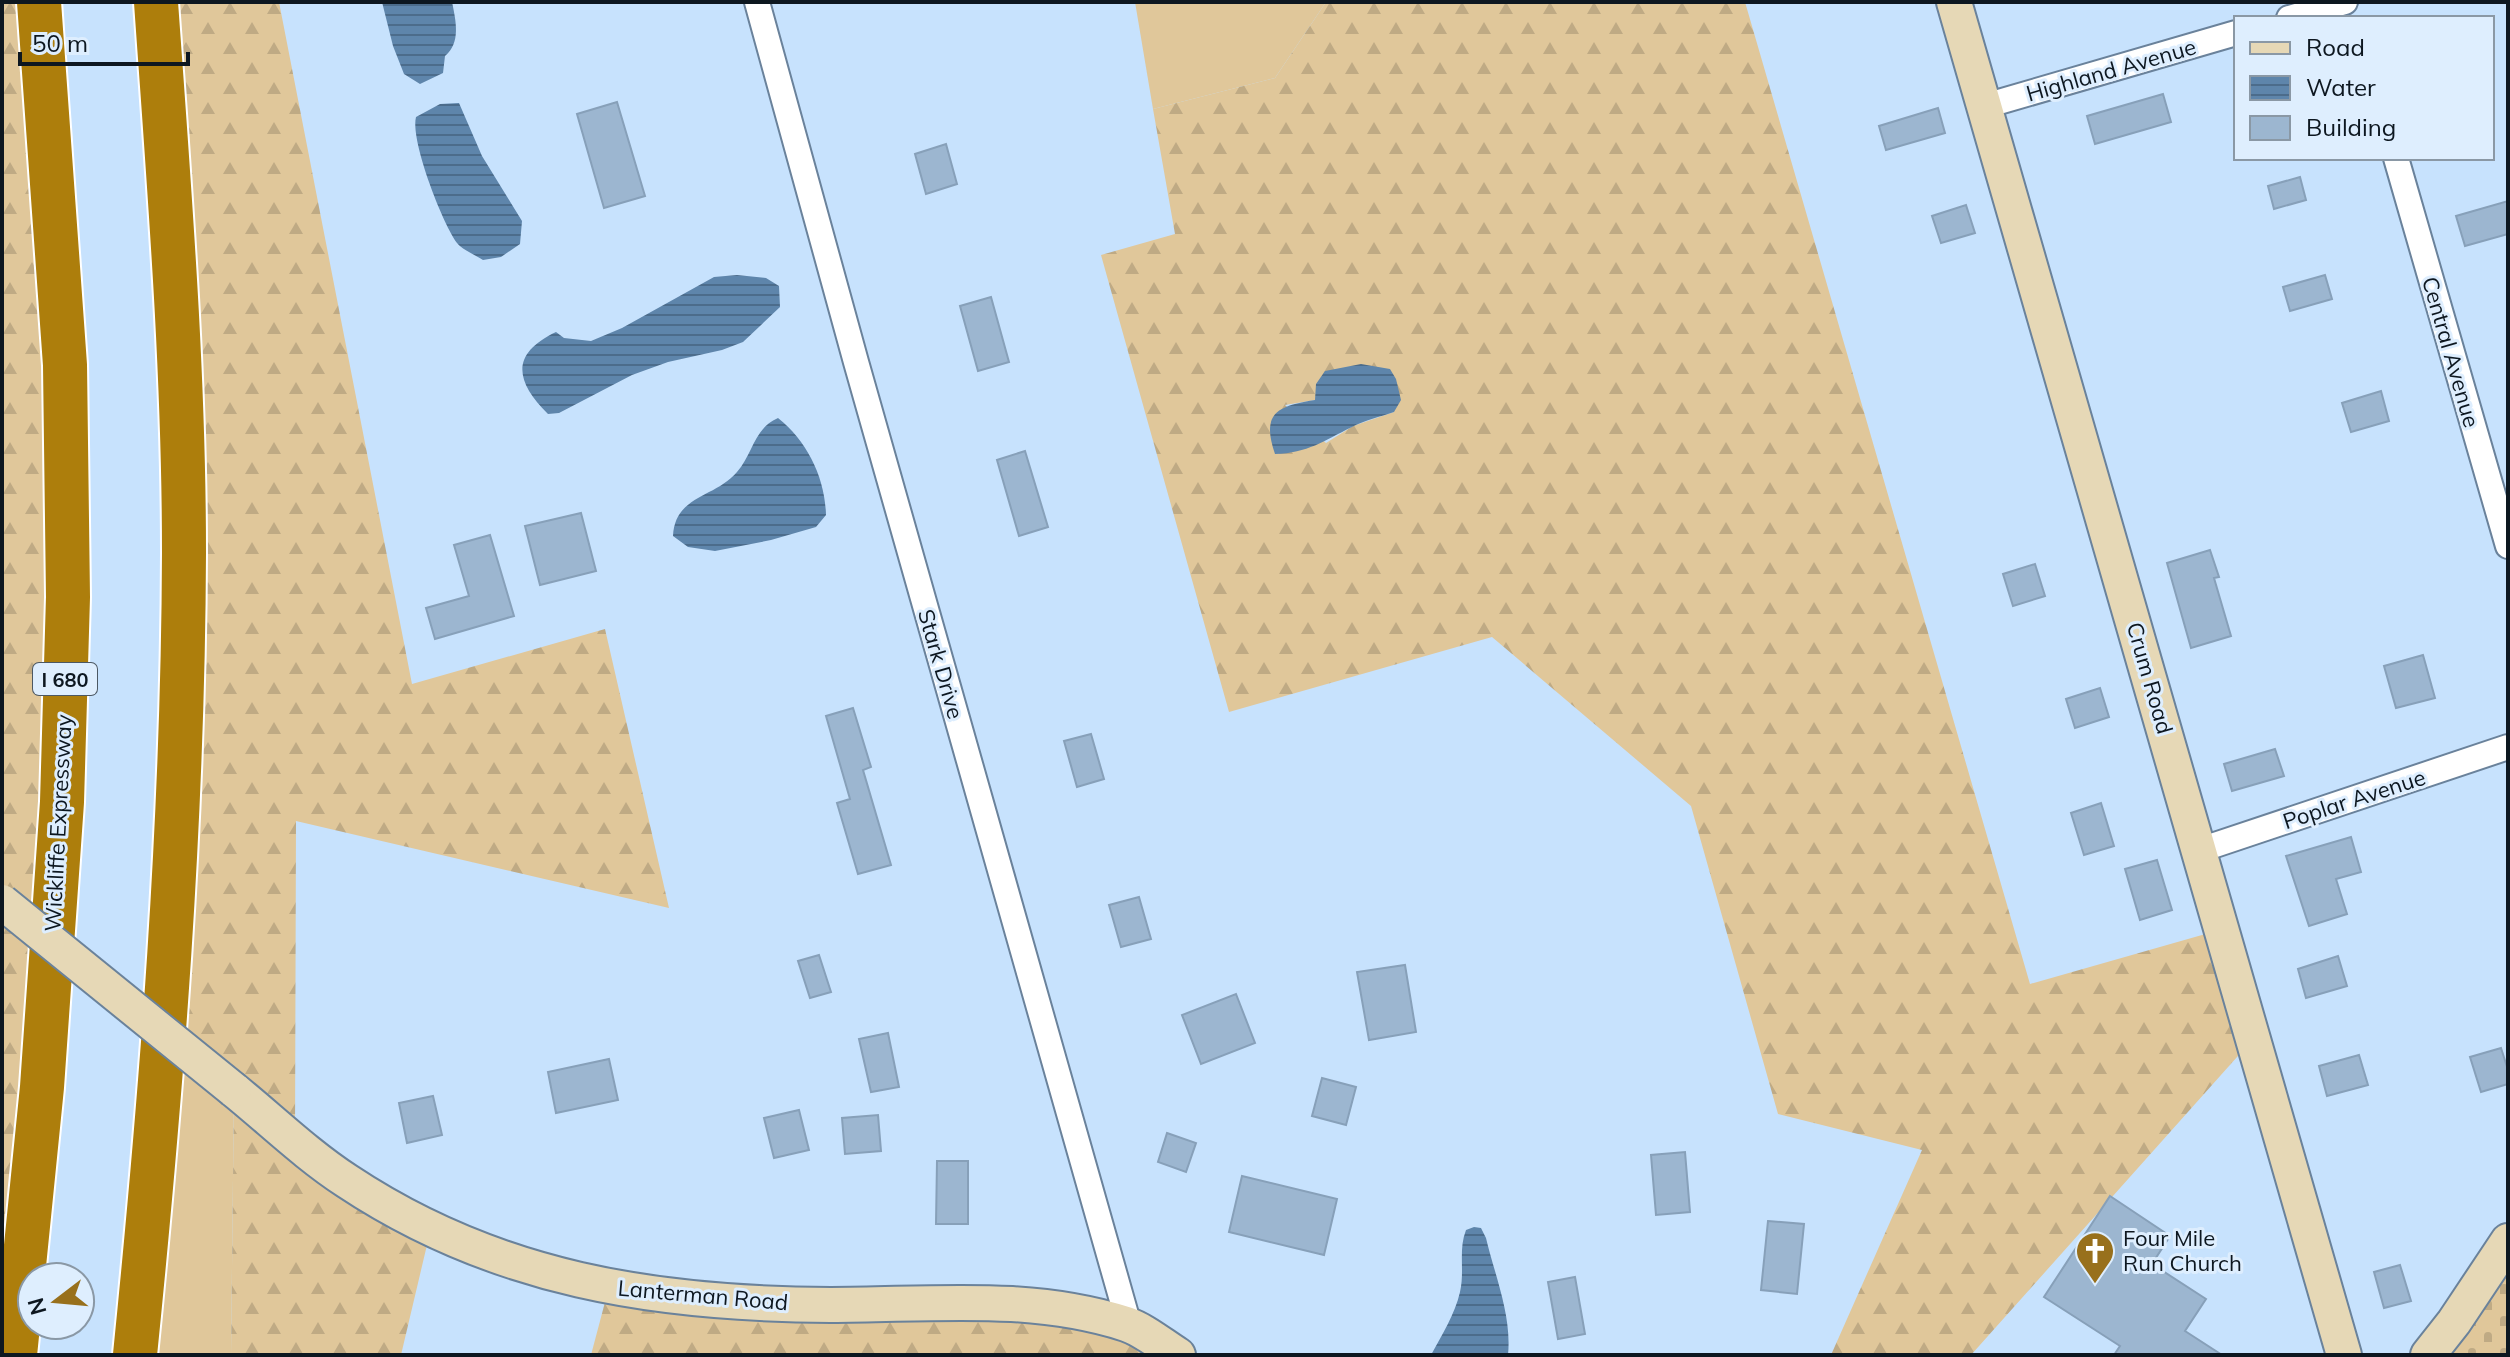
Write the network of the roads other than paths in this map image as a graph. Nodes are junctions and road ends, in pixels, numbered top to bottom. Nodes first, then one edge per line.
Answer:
1 (39, 2) edge
2 (156, 2) edge
3 (757, 2) edge
4 (1954, 2) edge
5 (2345, 2) edge
6 (2296, 16) edge
7 (2234, 34) edge
8 (1985, 106) junction
9 (2397, 160) edge
10 (2508, 546) edge
11 (2508, 747) edge
12 (2200, 850) junction
13 (2, 902) edge
14 (2508, 1241) edge
15 (1129, 1325) junction
16 (15, 1355) edge
17 (135, 1355) edge
18 (1178, 1355) edge
19 (2344, 1355) edge
20 (2428, 1355) edge

1 - 16 highway, Wickliffe Expressway / I 680
2 - 17 highway
3 - 15 street, Stark Drive
4 - 8 street, Crum Road
5 - 6 street
7 - 8 street, Highland Avenue
8 - 12 street, Crum Road
9 - 10 street, Central Avenue
11 - 12 street, Poplar Avenue
12 - 19 street, Crum Road
13 - 15 street, Lanterman Road, bridge
14 - 20 street
15 - 18 street, Lanterman Road

